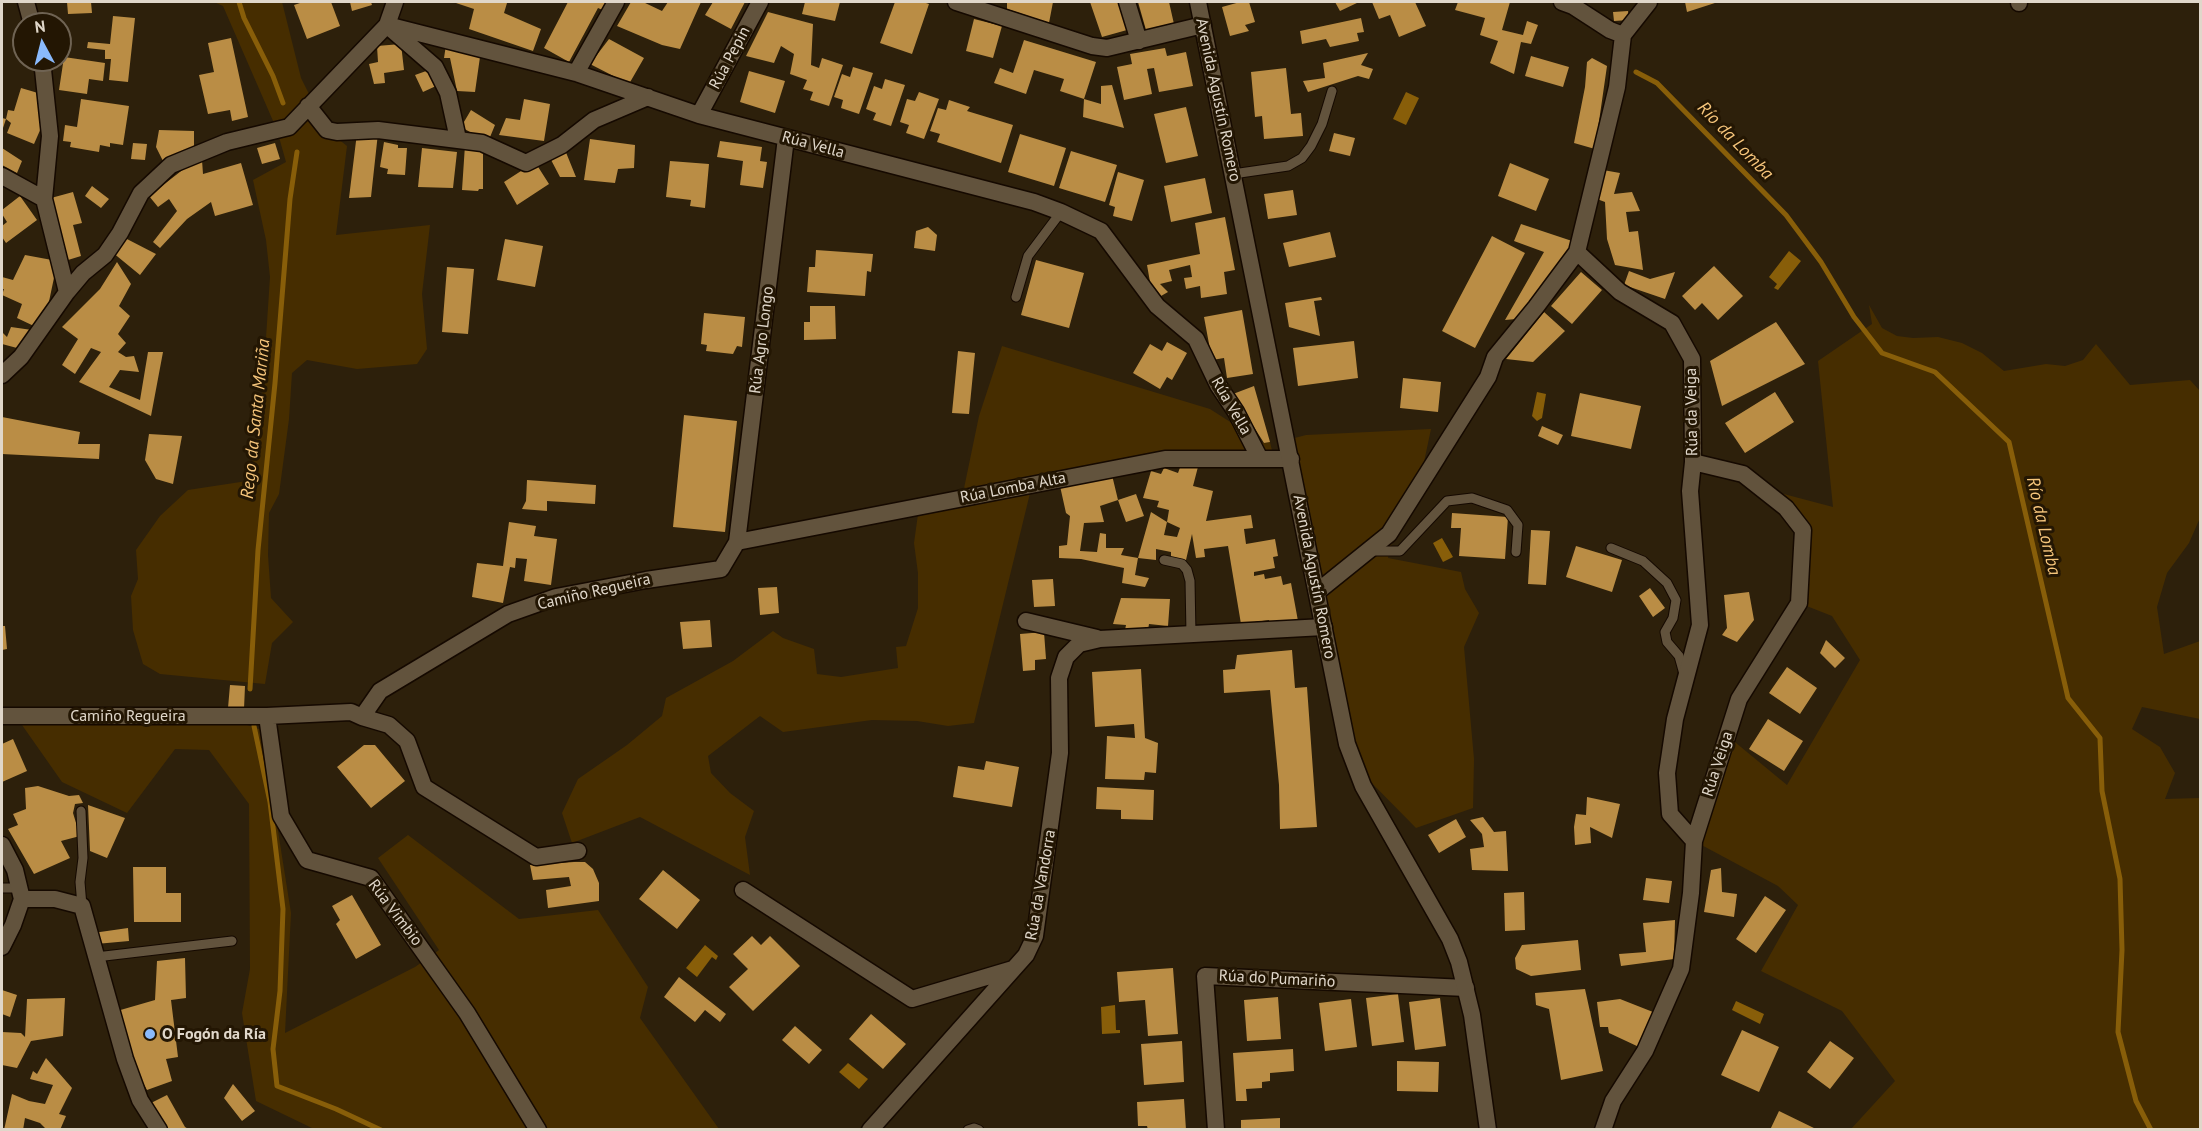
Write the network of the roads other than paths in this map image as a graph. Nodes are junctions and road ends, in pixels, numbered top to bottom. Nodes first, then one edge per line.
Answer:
1 (396, 2) edge
2 (616, 2) edge
3 (760, 2) edge
4 (956, 2) edge
5 (1127, 2) edge
6 (1198, 2) edge
7 (1562, 2) edge
8 (1649, 2) edge
9 (387, 25) junction
10 (1203, 25) junction
11 (1623, 35) junction
12 (1139, 41) junction
13 (43, 72) edge
14 (576, 73) junction
15 (1332, 91) dead end
16 (648, 97) junction
17 (308, 106) junction
18 (699, 115) junction
19 (786, 138) junction
20 (458, 140) junction
21 (1233, 174) junction
22 (2, 176) edge
23 (44, 200) junction
24 (1060, 212) junction
25 (1577, 252) junction
26 (67, 292) junction
27 (1016, 297) dead end
28 (2, 375) edge
29 (1260, 459) junction
30 (1291, 459) junction
31 (1693, 462) junction
32 (737, 542) junction
33 (1611, 548) dead end
34 (1368, 551) junction
35 (1516, 552) dead end
36 (1164, 560) dead end
37 (1317, 592) junction
38 (1026, 621) dead end
39 (1324, 627) junction
40 (1191, 634) junction
41 (1100, 639) junction
42 (1686, 679) junction
43 (2, 716) edge
44 (267, 716) junction
45 (362, 717) junction
46 (81, 811) dead end
47 (1694, 841) junction
48 (2, 845) edge
49 (578, 851) dead end
50 (2, 888) edge
51 (743, 890) dead end
52 (21, 893) junction
53 (82, 906) junction
54 (232, 941) dead end
55 (2, 946) edge
56 (96, 957) junction
57 (1014, 969) junction
58 (1466, 988) junction
59 (878, 1125) edge
60 (159, 1130) edge
61 (538, 1130) edge
62 (968, 1130) edge
63 (979, 1130) edge
64 (1216, 1130) edge
65 (1488, 1130) edge
66 (1603, 1130) edge

1 - 9 street
2 - 14 street
3 - 18 street, Rúa Pepin
4 - 12 street
5 - 12 street
6 - 10 street, Avenida Agustín Romero
7 - 11 street
8 - 11 street
9 - 14 street, Rúa Vella
9 - 17 street
9 - 20 street
10 - 12 street
10 - 21 street, Avenida Agustín Romero
11 - 25 street
13 - 23 street
14 - 16 street, Rúa Vella
15 - 21 lane
16 - 18 street, Rúa Vella
16 - 20 street
17 - 20 street
17 - 26 street
18 - 19 street, Rúa Vella
19 - 24 street, Rúa Vella
19 - 32 street, Rúa Agro Longo
21 - 30 street, Avenida Agustín Romero
22 - 23 street
23 - 26 street
24 - 27 lane
24 - 29 street, Rúa Vella
25 - 31 street, Rúa da Veiga
25 - 34 street
26 - 28 street
29 - 30 street, Rúa Lomba Alta
29 - 32 street, Rúa Lomba Alta
30 - 37 street, Avenida Agustín Romero
31 - 42 street, Rúa da Veiga
31 - 47 street, Rúa Veiga
32 - 45 street, Camiño Regueira
33 - 42 lane
34 - 35 lane
34 - 37 street
36 - 40 lane
37 - 39 street, Avenida Agustín Romero
38 - 41 street, Rúa da Vandorra
39 - 40 street, Rúa da Vandorra
39 - 58 street, Avenida Agustín Romero
40 - 41 street, Rúa da Vandorra
41 - 57 street, Rúa da Vandorra
42 - 47 street, Rúa da Veiga
43 - 44 street, Camiño Regueira
44 - 45 street, Camiño Regueira
44 - 61 street, Rúa Vimbio
45 - 49 street, Camiño Regueira
46 - 53 lane
47 - 66 street, Rúa Veiga
48 - 52 street
50 - 52 lane
51 - 57 street
52 - 53 street
52 - 55 street
53 - 56 street
54 - 56 lane
56 - 60 street
57 - 59 street, Rúa da Vandorra
58 - 64 street, Rúa do Pumariño
58 - 65 street, Avenida Agustín Romero
62 - 63 lane

